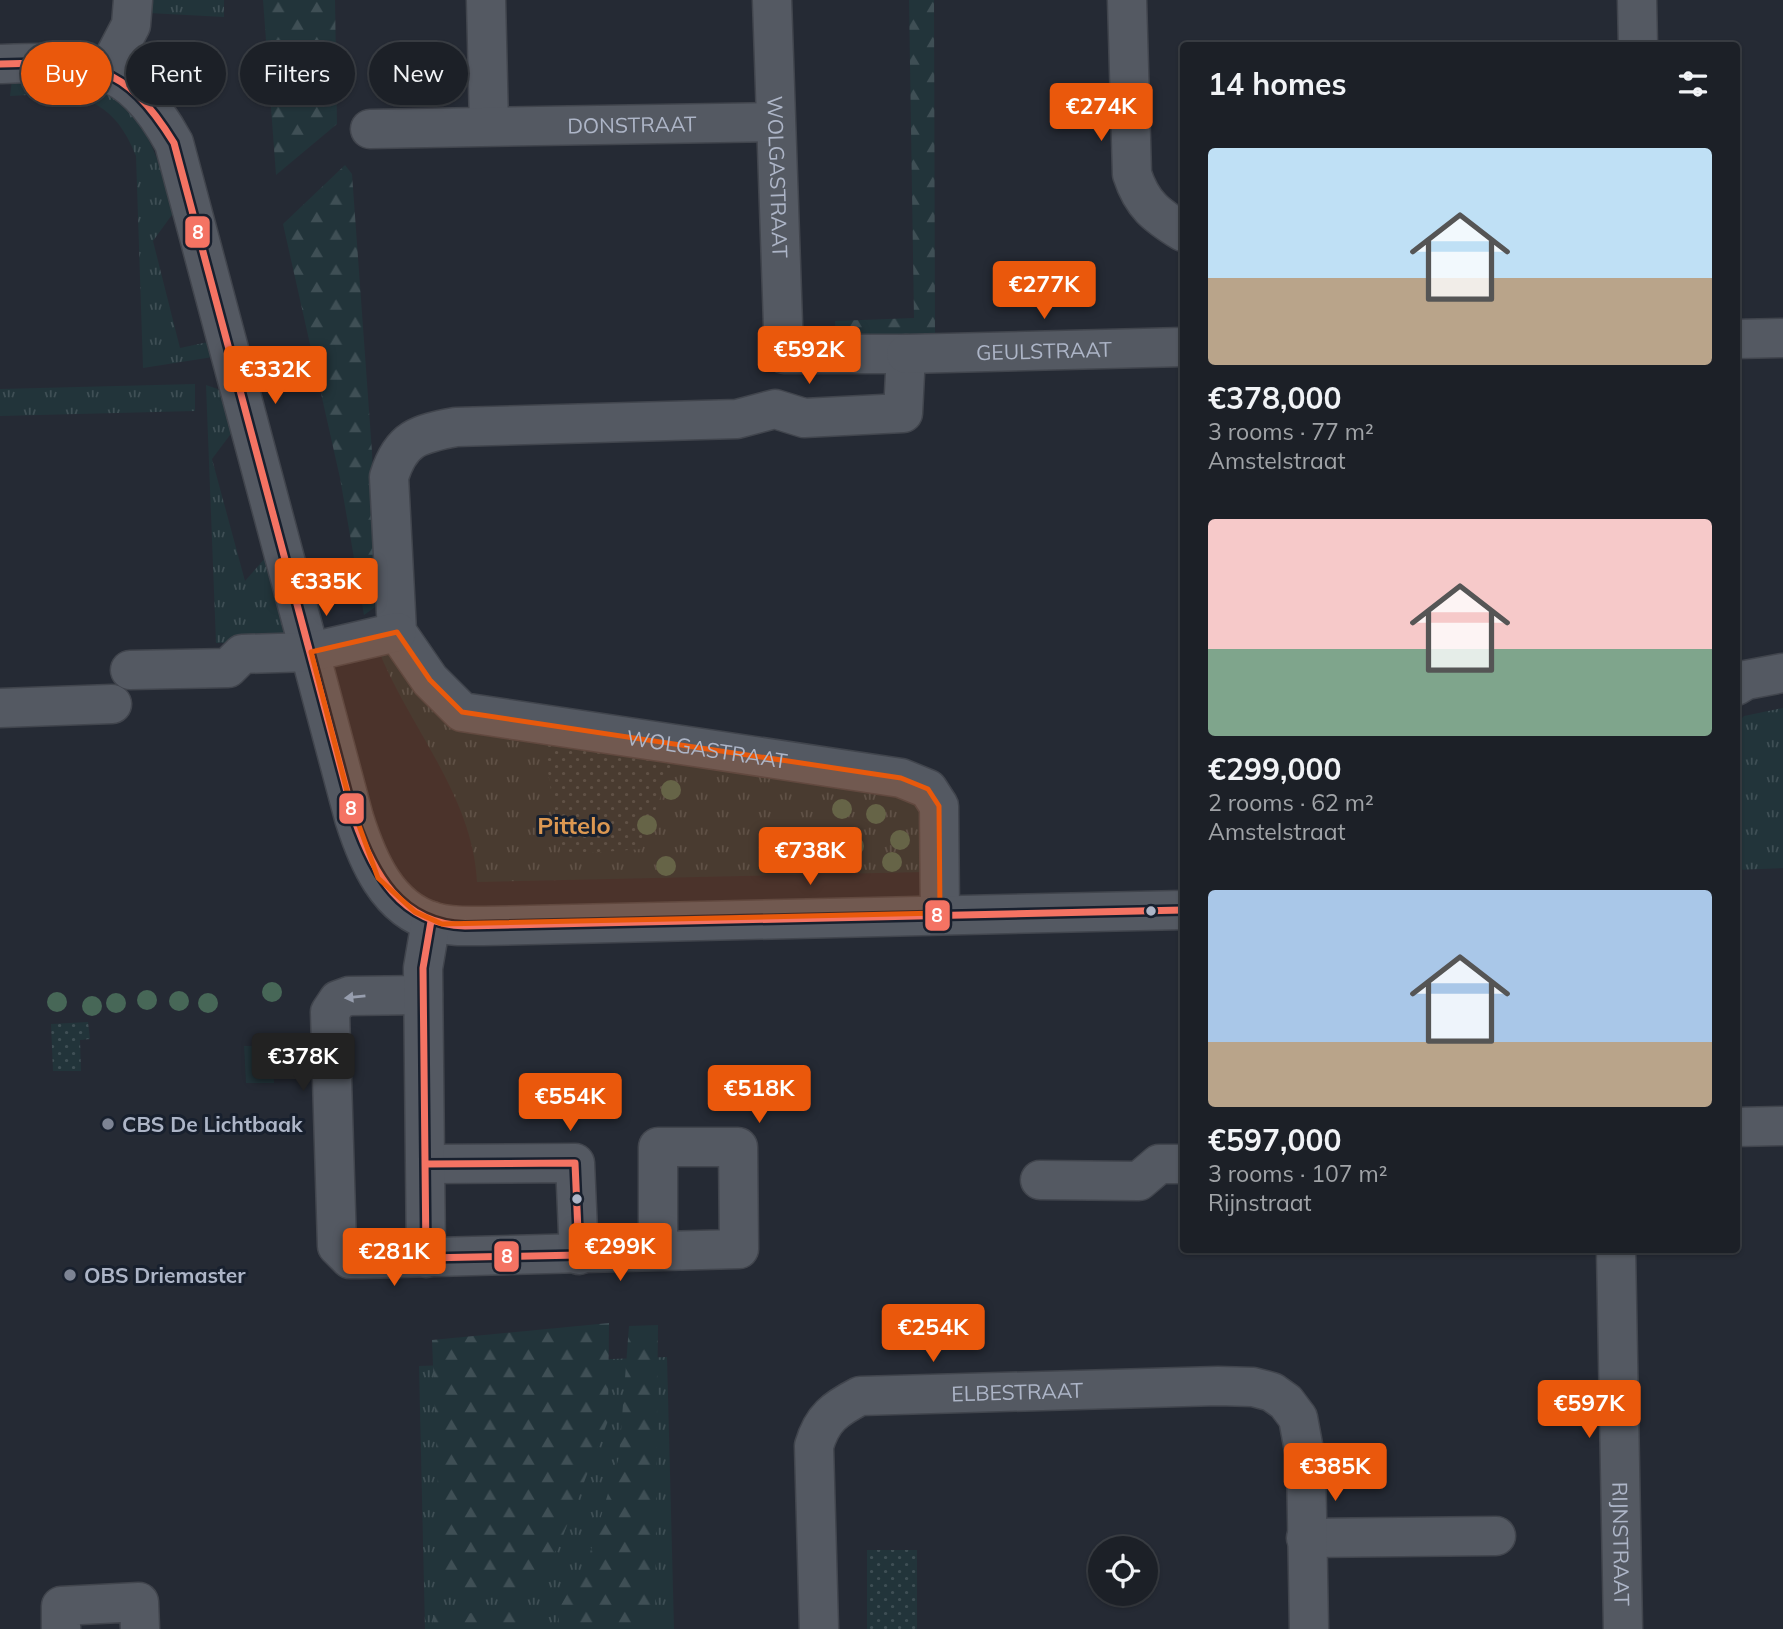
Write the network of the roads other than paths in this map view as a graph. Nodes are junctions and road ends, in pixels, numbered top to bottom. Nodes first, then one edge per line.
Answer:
1 (132, 0) edge
2 (486, 0) edge
3 (772, 0) edge
4 (1127, 0) edge
5 (1637, 0) edge
6 (1638, 42) edge
7 (112, 61) edge
8 (21, 63) edge
9 (0, 64) edge
10 (112, 74) edge
11 (775, 122) junction
12 (489, 125) junction
13 (370, 129) dead end
14 (1180, 230) edge
15 (1783, 338) edge
16 (1740, 339) edge
17 (1180, 347) edge
18 (784, 354) junction
19 (906, 354) junction
20 (775, 410) junction
21 (397, 632) junction
22 (311, 652) junction
23 (130, 670) dead end
24 (1783, 673) edge
25 (1740, 684) edge
26 (112, 704) dead end
27 (0, 708) edge
28 (1180, 910) edge
29 (940, 913) junction
30 (431, 921) junction
31 (423, 995) junction
32 (1783, 1126) edge
33 (1740, 1127) edge
34 (426, 1164) junction
35 (1180, 1164) edge
36 (1040, 1180) dead end
37 (658, 1250) dead end
38 (1616, 1253) edge
39 (579, 1255) junction
40 (426, 1258) junction
41 (1496, 1536) dead end
42 (1306, 1538) junction
43 (61, 1629) edge
44 (140, 1629) edge
45 (819, 1629) edge
46 (1309, 1629) edge
47 (1623, 1629) edge

1 - 7 street
2 - 12 street
3 - 11 street, WOLGASTRAAT
4 - 14 street
5 - 6 street
8 - 9 street
10 - 22 street
11 - 12 street, DONSTRAAT
11 - 18 street, WOLGASTRAAT
12 - 13 street, DONSTRAAT
15 - 16 street
17 - 19 street, GEULSTRAAT
18 - 19 street
18 - 20 street, WOLGASTRAAT
19 - 20 street
20 - 21 street
21 - 22 street
21 - 29 street, WOLGASTRAAT
22 - 23 street
22 - 30 street
24 - 25 street
26 - 27 street
28 - 29 street
29 - 30 street
30 - 31 street
31 - 34 street
31 -> 40 street
32 - 33 street
34 - 39 street
34 - 40 street
35 - 36 street
37 - 39 street
38 - 47 street, RIJNSTRAAT
39 - 40 street
41 - 42 street
42 - 45 street, ELBESTRAAT
42 - 46 street, ELBESTRAAT
43 - 44 street

